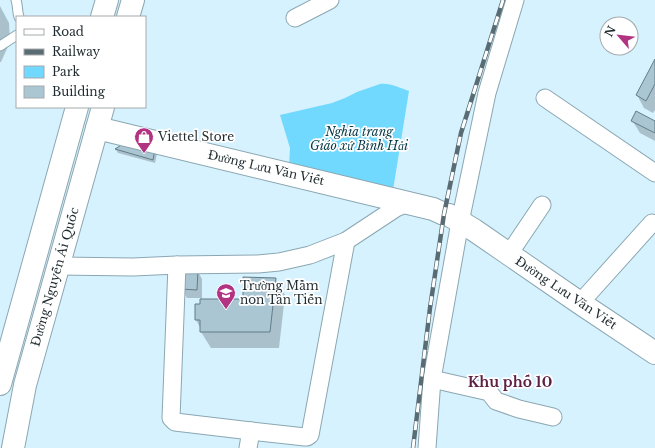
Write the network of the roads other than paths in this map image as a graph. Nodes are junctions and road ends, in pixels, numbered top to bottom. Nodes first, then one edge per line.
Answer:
1 (16, 0) edge
2 (107, 0) edge
3 (133, 0) edge
4 (330, 0) edge
5 (515, 0) edge
6 (18, 16) edge
7 (102, 16) edge
8 (128, 16) edge
9 (295, 18) dead end
10 (16, 36) edge
11 (0, 46) edge
12 (545, 98) dead end
13 (103, 108) edge
14 (75, 114) edge
15 (97, 128) junction
16 (655, 173) edge
17 (404, 205) junction
18 (542, 205) dead end
19 (460, 222) junction
20 (652, 223) dead end
21 (346, 241) junction
22 (509, 254) junction
23 (177, 265) junction
24 (59, 266) junction
25 (580, 303) junction
26 (655, 353) edge
27 (432, 379) junction
28 (0, 384) edge
29 (553, 417) dead end
30 (251, 431) junction
31 (13, 448) edge
32 (248, 448) edge
33 (427, 448) edge

1 - 6 lane
2 - 7 main road
3 - 8 main road
4 - 9 street
5 - 19 street
10 - 11 lane
12 - 16 street
13 - 15 main road, Đường Nguyễn Ái Quốc
14 - 15 main road, Đường Lưu Văn Viết
14 - 28 main road, Đường Nguyễn Ái Quốc
15 - 17 main road, Đường Lưu Văn Viết
15 - 24 main road, Đường Nguyễn Ái Quốc
17 - 19 main road, Đường Lưu Văn Viết
17 - 21 street
18 - 22 street
19 - 22 main road, Đường Lưu Văn Viết
19 - 27 street
20 - 25 street
21 - 23 street
21 - 30 street
22 - 25 main road, Đường Lưu Văn Viết
23 - 24 street
23 - 30 street
24 - 31 main road, Đường Nguyễn Ái Quốc
25 - 26 main road, Đường Lưu Văn Viết
27 - 29 street
27 - 33 street
30 - 32 street

